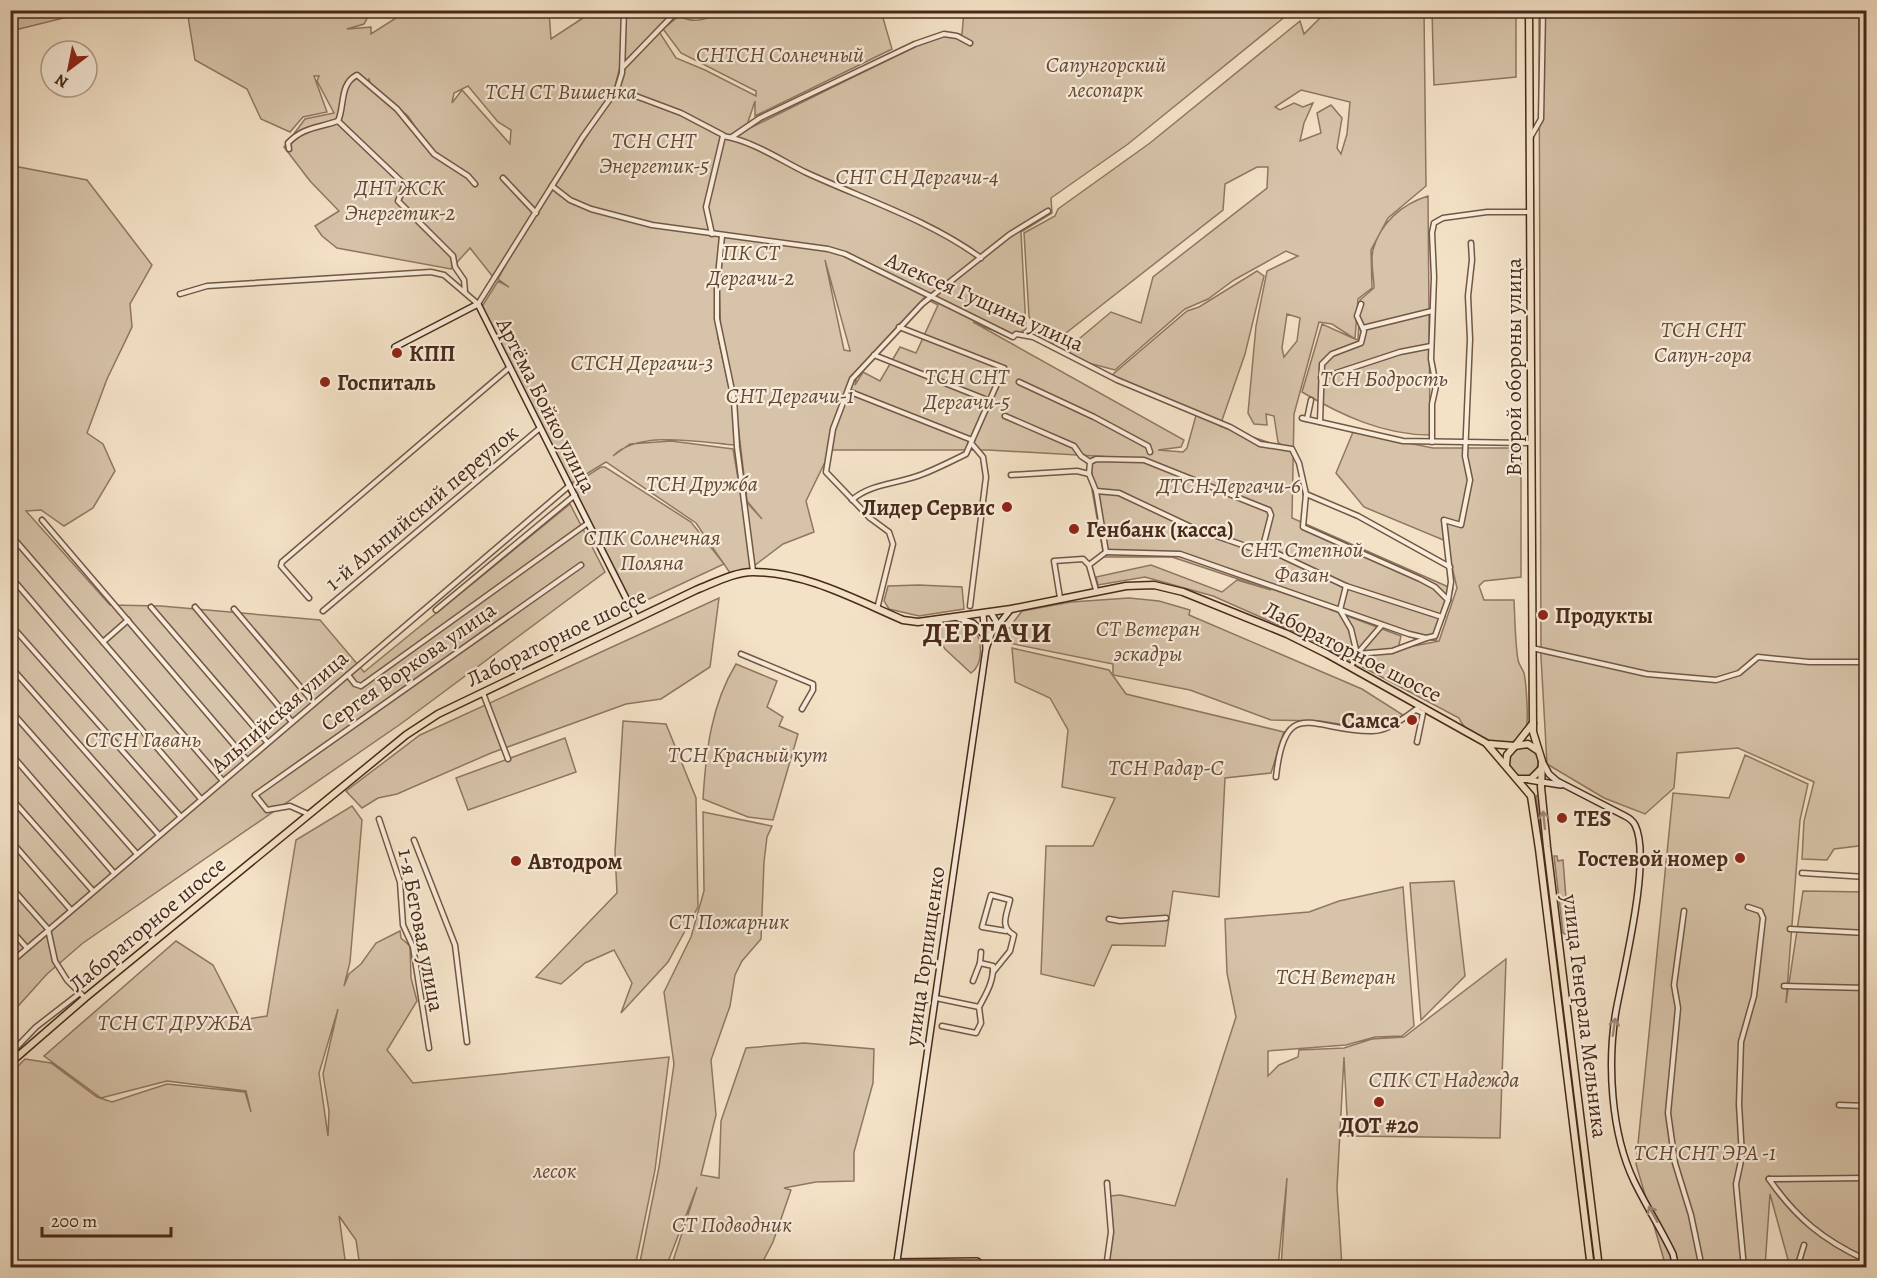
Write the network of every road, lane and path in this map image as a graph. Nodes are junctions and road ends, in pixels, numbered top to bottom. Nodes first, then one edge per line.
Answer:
1 (624, 10) edge
2 (678, 10) edge
3 (1529, 10) edge
4 (1543, 10) edge
5 (1858, 10) edge
6 (1866, 21) edge
7 (970, 43) dead end
8 (622, 67) junction
9 (617, 89) junction
10 (338, 121) junction
11 (723, 136) junction
12 (732, 137) junction
13 (1530, 138) junction
14 (289, 149) dead end
15 (504, 178) dead end
16 (475, 184) dead end
17 (552, 186) junction
18 (1048, 211) dead end
19 (1530, 212) junction
20 (536, 213) junction
21 (712, 234) junction
22 (722, 236) junction
23 (1471, 243) dead end
24 (981, 258) junction
25 (465, 292) junction
26 (180, 294) dead end
27 (930, 297) junction
28 (478, 304) junction
29 (1361, 304) dead end
30 (1432, 311) junction
31 (898, 327) junction
32 (1363, 328) junction
33 (1431, 346) junction
34 (394, 347) dead end
35 (874, 355) junction
36 (509, 368) junction
37 (1321, 378) junction
38 (1019, 382) dead end
39 (848, 391) junction
40 (1311, 400) dead end
41 (990, 401) junction
42 (1005, 416) dead end
43 (1320, 422) junction
44 (540, 428) junction
45 (971, 441) junction
46 (1432, 442) junction
47 (1467, 442) junction
48 (1532, 443) junction
49 (1150, 452) dead end
50 (1090, 462) junction
51 (1089, 474) junction
52 (1011, 475) dead end
53 (569, 486) junction
54 (1096, 491) junction
55 (575, 495) junction
56 (1306, 495) junction
57 (852, 500) junction
58 (42, 520) dead end
59 (588, 523) junction
60 (15, 540) dead end
61 (1262, 550) junction
62 (1106, 552) junction
63 (580, 565) dead end
64 (1089, 565) junction
65 (1451, 567) junction
66 (753, 572) junction
67 (10, 576) edge
68 (1346, 586) junction
69 (1096, 590) junction
70 (309, 598) dead end
71 (1060, 598) junction
72 (1448, 600) junction
73 (970, 606) dead end
74 (151, 607) dead end
75 (195, 607) dead end
76 (234, 609) dead end
77 (878, 609) junction
78 (1011, 609) junction
79 (1340, 609) junction
80 (436, 610) dead end
81 (323, 611) dead end
82 (991, 613) junction
83 (636, 618) junction
84 (958, 618) junction
85 (983, 618) junction
86 (1442, 618) junction
87 (128, 620) junction
88 (10, 624) edge
89 (994, 625) junction
90 (1383, 625) junction
91 (984, 634) junction
92 (991, 634) junction
93 (1430, 637) junction
94 (103, 642) junction
95 (1532, 648) junction
96 (986, 649) junction
97 (741, 654) dead end
98 (1357, 654) junction
99 (1866, 662) edge
100 (10, 666) edge
101 (1352, 668) junction
102 (348, 675) junction
103 (483, 692) junction
104 (314, 703) junction
105 (1418, 708) junction
106 (802, 709) dead end
107 (10, 710) edge
108 (292, 722) junction
109 (1533, 723) junction
110 (267, 742) junction
111 (1417, 742) dead end
112 (1486, 743) junction
113 (1515, 746) junction
114 (1538, 751) junction
115 (10, 753) edge
116 (508, 759) dead end
117 (247, 760) junction
118 (1542, 761) junction
119 (1506, 766) junction
120 (1541, 769) junction
121 (1276, 777) dead end
122 (1516, 779) junction
123 (1527, 780) junction
124 (223, 781) junction
125 (1541, 781) junction
126 (1557, 784) junction
127 (1565, 786) junction
128 (1541, 795) junction
129 (10, 797) edge
130 (201, 799) junction
131 (308, 814) junction
132 (180, 817) junction
133 (379, 819) dead end
134 (159, 835) junction
135 (10, 840) edge
136 (414, 840) dead end
137 (137, 854) junction
138 (114, 873) junction
139 (1802, 873) dead end
140 (1866, 877) edge
141 (10, 886) edge
142 (93, 891) junction
143 (1748, 907) dead end
144 (71, 910) junction
145 (1684, 911) dead end
146 (1166, 918) dead end
147 (1109, 919) dead end
148 (10, 929) edge
149 (1790, 929) dead end
150 (48, 930) junction
151 (1006, 931) junction
152 (1866, 933) edge
153 (27, 948) junction
154 (981, 952) dead end
155 (10, 963) edge
156 (980, 963) junction
157 (993, 972) junction
158 (974, 981) dead end
159 (1784, 986) dead end
160 (1866, 988) edge
161 (82, 995) junction
162 (935, 997) junction
163 (979, 1007) junction
164 (942, 1026) dead end
165 (467, 1042) dead end
166 (429, 1048) dead end
167 (10, 1054) edge
168 (10, 1063) edge
169 (1839, 1105) dead end
170 (1866, 1106) edge
171 (1866, 1178) edge
172 (1107, 1183) dead end
173 (1804, 1245) dead end
174 (1866, 1260) edge
175 (896, 1265) edge
176 (986, 1268) edge
177 (1106, 1268) edge
178 (1591, 1268) edge
179 (1599, 1268) edge
180 (1676, 1268) edge
181 (1702, 1268) edge
182 (1744, 1268) edge
183 (1797, 1268) edge

1 - 8 street
2 - 8 street
3 - 13 main road, Второй обороны улица
4 - 13 street
5 - 6 street
7 - 12 street
8 - 9 street
9 - 11 street
9 - 17 street
10 - 14 street
10 - 16 street
10 - 25 street
11 - 12 street
11 - 21 street
12 - 24 street
13 - 19 main road, Второй обороны улица
15 - 20 street
17 - 20 street
17 - 21 street, Алексея Гущина улица
18 - 24 street
19 - 30 street
19 - 48 main road, Второй обороны улица
20 - 28 street
21 - 22 street, Алексея Гущина улица
22 - 27 street, Алексея Гущина улица
22 - 66 street
23 - 47 street
24 - 27 street
25 - 26 street
25 - 28 street
27 - 31 street
27 - 56 street, Алексея Гущина улица
28 - 34 main road
28 - 36 main road, Артёма Бойко улица
29 - 32 street
30 - 32 street
30 - 33 street
31 - 35 street
31 - 41 street
32 - 37 street
33 - 37 street
33 - 46 street
35 - 39 street
35 - 41 street
36 - 44 main road, Артёма Бойко улица
36 - 70 street
37 - 43 street
38 - 49 street
39 - 45 street
39 - 57 street
40 - 43 street
41 - 45 street
42 - 50 street
43 - 46 street
44 - 53 main road, Артёма Бойко улица
44 - 81 street, 1-й Альпийский переулок
45 - 57 street
45 - 73 street
46 - 47 street
47 - 48 street
47 - 65 street
48 - 95 main road, Второй обороны улица
50 - 51 street
50 - 61 street
51 - 52 street
51 - 54 street
53 - 55 main road, Артёма Бойко улица
53 - 102 street, Альпийская улица
54 - 61 street
54 - 62 street
55 - 59 main road, Артёма Бойко улица
55 - 80 street
56 - 65 street
56 - 72 street
57 - 77 street
58 - 87 street
59 - 83 main road, Артёма Бойко улица
59 - 102 street
60 - 94 street
61 - 68 street
62 - 64 street
62 - 79 street
63 - 131 street, Сергея Воркова улица
64 - 69 street
64 - 71 street
65 - 72 street
66 - 77 main road, Лабораторное шоссе
66 - 83 main road, Лабораторное шоссе
67 - 130 street
68 - 79 street
68 - 86 street
69 - 71 main road, Лабораторное шоссе
69 - 101 main road, Лабораторное шоссе
71 - 78 main road, Лабораторное шоссе
72 - 86 street
74 - 110 street
75 - 108 street
76 - 104 street
77 - 84 main road, Лабораторное шоссе
78 - 82 main road, Лабораторное шоссе
78 - 92 main road, улица Горпищенко
79 - 90 street
79 - 98 street
82 - 85 main road, Лабораторное шоссе
82 - 89 main road
83 - 103 main road, Лабораторное шоссе
84 - 85 main road, Лабораторное шоссе
84 - 91 main road
85 - 89 main road
85 - 91 main road, улица Горпищенко
86 - 93 street
87 - 94 street
87 - 117 street
88 - 132 street
89 - 92 main road
90 - 93 street
90 - 98 street
91 - 96 main road, улица Горпищенко
92 - 96 main road, улица Горпищенко
93 - 98 street
94 - 124 street
95 - 99 street
95 - 109 main road, Второй обороны улица
96 - 162 main road, улица Горпищенко
97 - 106 street
98 - 101 street
100 - 134 street
101 - 105 main road, Лабораторное шоссе
102 - 104 street, Альпийская улица
103 - 116 street
103 - 131 main road, Лабораторное шоссе
104 - 108 street, Альпийская улица
105 - 111 street
105 - 112 main road, Лабораторное шоссе
105 - 121 street
107 - 137 street
108 - 110 street, Альпийская улица
109 - 113 main road
109 - 114 main road, Второй обороны улица
110 - 117 street, Альпийская улица
112 - 113 main road, Лабораторное шоссе
112 - 119 main road, Лабораторное шоссе
113 - 114 main road
113 - 119 main road
114 - 118 main road
115 - 138 street
117 - 124 street, Альпийская улица
118 - 120 main road
118 - 127 main road
119 - 122 main road
120 - 123 main road
120 - 125 main road, улица Генерала Мельника
122 - 123 main road
122 - 178 main road, улица Генерала Мельника
123 - 125 main road
124 - 130 street, Альпийская улица
125 - 126 main road
125 - 128 main road, улица Генерала Мельника
126 - 127 main road
126 - 128 main road
180 -> 127 main road
179 -> 128 main road, улица Генерала Мельника
129 - 142 street
130 - 132 street, Альпийская улица
131 - 161 main road, Лабораторное шоссе
132 - 134 street, Альпийская улица
133 - 166 street, 1-я Беговая улица
134 - 137 street, Альпийская улица
135 - 144 street
136 - 165 street
137 - 138 street, Альпийская улица
138 - 142 street, Альпийская улица
139 - 140 street
141 - 150 street
142 - 144 street, Альпийская улица
143 - 182 street
144 - 150 street, Альпийская улица
145 - 181 street
146 - 147 street
148 - 153 street
149 - 152 street
150 - 153 street, Альпийская улица
150 - 161 street
151 - 151 street
151 - 157 street
153 - 155 street, Альпийская улица
154 - 156 street
156 - 157 street
156 - 158 street
157 - 163 street
159 - 160 street
161 - 167 street, Лабораторное шоссе
161 - 168 main road, Лабораторное шоссе
162 - 163 street
162 - 175 main road, улица Горпищенко
163 - 164 street
169 - 170 street
171 - 174 street
172 - 177 street
173 - 183 street
175 - 176 main road

